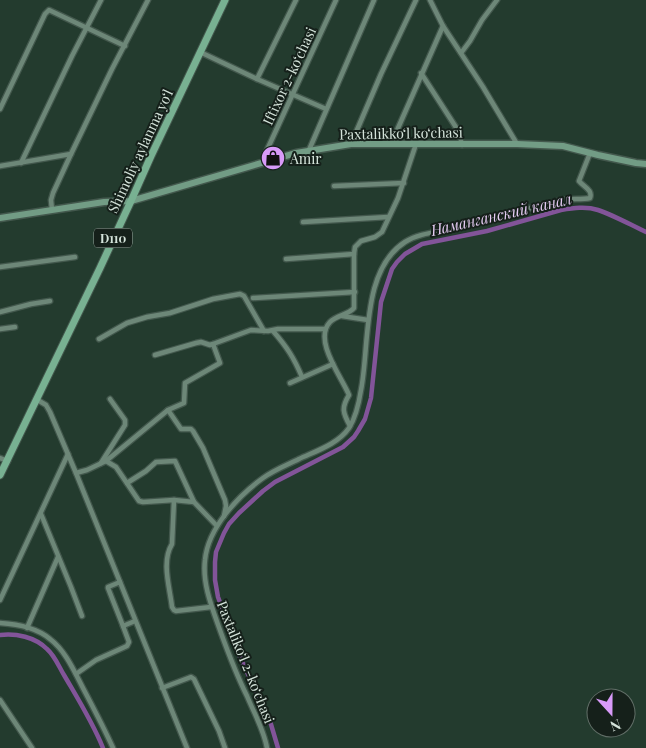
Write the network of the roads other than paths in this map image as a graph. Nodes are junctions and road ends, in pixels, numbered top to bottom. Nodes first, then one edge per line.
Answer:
1 (101, 0) edge
2 (148, 0) edge
3 (225, 0) edge
4 (296, 0) edge
5 (336, 0) edge
6 (374, 0) edge
7 (416, 0) edge
8 (430, 0) edge
9 (497, 0) edge
10 (443, 26) junction
11 (87, 28) junction
12 (124, 46) junction
13 (200, 52) junction
14 (460, 53) junction
15 (422, 73) junction
16 (257, 79) junction
17 (293, 94) junction
18 (0, 109) edge
19 (326, 109) junction
20 (351, 144) junction
21 (391, 144) junction
22 (416, 144) junction
23 (517, 144) junction
24 (462, 145) junction
25 (309, 150) junction
26 (590, 152) junction
27 (71, 154) junction
28 (264, 162) junction
29 (21, 163) junction
30 (646, 164) edge
31 (0, 166) edge
32 (404, 183) junction
33 (334, 186) dead end
34 (131, 201) junction
35 (52, 210) junction
36 (388, 217) junction
37 (0, 218) edge
38 (303, 222) dead end
39 (354, 254) junction
40 (75, 257) dead end
41 (286, 259) dead end
42 (0, 267) edge
43 (355, 292) junction
44 (253, 298) dead end
45 (50, 302) dead end
46 (0, 312) edge
47 (342, 316) junction
48 (368, 320) junction
49 (15, 327) dead end
50 (0, 329) edge
51 (325, 329) junction
52 (275, 330) junction
53 (264, 331) junction
54 (99, 339) dead end
55 (213, 344) junction
56 (155, 355) dead end
57 (333, 364) junction
58 (304, 377) junction
59 (290, 383) dead end
60 (36, 398) junction
61 (110, 399) dead end
62 (168, 410) junction
63 (350, 426) junction
64 (68, 454) junction
65 (0, 458) edge
66 (8, 461) junction
67 (106, 461) junction
68 (100, 464) junction
69 (76, 473) junction
70 (0, 475) edge
71 (127, 483) junction
72 (174, 500) junction
73 (194, 502) junction
74 (41, 514) junction
75 (224, 517) junction
76 (217, 526) junction
77 (58, 557) junction
78 (120, 582) junction
79 (0, 600) edge
80 (211, 607) junction
81 (82, 616) dead end
82 (135, 621) junction
83 (0, 623) edge
84 (123, 626) junction
85 (27, 628) junction
86 (76, 674) junction
87 (162, 688) junction
88 (0, 700) edge
89 (2, 706) edge
90 (32, 748) edge
91 (113, 748) edge
92 (187, 748) edge
93 (225, 748) edge
94 (267, 748) edge

1 - 11 street
2 - 12 street
3 - 13 main road, Shimoliy aylanma yoʻl / D110
4 - 16 street
5 - 17 street, Iftixor 2-koʻchasi
6 - 19 street
7 - 20 street
8 - 10 street
9 - 14 street
10 - 14 street
10 - 15 street
11 - 12 street
11 - 18 street
11 - 29 street
12 - 27 street
13 - 16 street
13 - 34 main road, Shimoliy aylanma yoʻl / D110
14 - 23 street
15 - 21 street
15 - 24 street
16 - 17 street
17 - 19 street
17 - 28 street, Iftixor 2-koʻchasi
19 - 25 street
20 - 21 street, Paxtalikkoʻl koʻchasi
20 - 25 street, Paxtalikkoʻl koʻchasi
21 - 22 street, Paxtalikkoʻl koʻchasi
22 - 24 street, Paxtalikkoʻl koʻchasi
22 - 32 street
23 - 24 street, Paxtalikkoʻl koʻchasi
23 - 26 street, Paxtalikkoʻl koʻchasi
25 - 28 street, Paxtalikkoʻl koʻchasi
26 - 30 street, Paxtalikkoʻl koʻchasi
26 - 48 street
27 - 29 street
27 - 35 street
28 - 34 street, Paxtalikkoʻl koʻchasi
29 - 31 street
32 - 33 street
32 - 36 street
34 - 35 street, Paxtalikkoʻl koʻchasi
34 - 60 main road, Shimoliy aylanma yoʻl / D110
35 - 37 street, Paxtalikkoʻl koʻchasi
36 - 38 street
36 - 39 street
39 - 41 street
39 - 43 street
40 - 42 street
43 - 44 street
43 - 47 street
45 - 46 street
47 - 48 street
47 - 51 street
48 - 63 street
49 - 50 street
51 - 52 street
51 - 57 street
52 - 53 street
52 - 58 street
53 - 54 street
53 - 55 street
55 - 56 street
55 - 62 street
57 - 58 street
57 - 63 street
58 - 59 street
60 - 64 street
60 - 66 main road, Shimoliy aylanma yoʻl / D110
61 - 68 street
62 - 67 street
62 - 75 street
63 - 75 street, Paxtalikoʻl 2-koʻchasi
64 - 69 street
64 - 74 street
65 - 66 street
66 - 70 main road, Shimoliy aylanma yoʻl / D110
67 - 68 street
67 - 71 street
68 - 69 street
69 - 78 street
71 - 72 street
71 - 73 street
72 - 73 street
72 - 80 street
73 - 76 street
74 - 77 street
74 - 79 street
75 - 76 street, Paxtalikoʻl 2-koʻchasi
76 - 80 street, Paxtalikoʻl 2-koʻchasi
77 - 81 street
77 - 85 street
78 - 82 street
78 - 84 street
80 - 94 street, Paxtalikoʻl 2-koʻchasi
82 - 84 street
82 - 87 street
83 - 85 street
84 - 86 street
85 - 86 street
86 - 91 street
87 - 92 street
87 - 93 street
88 - 89 street
89 - 90 street

